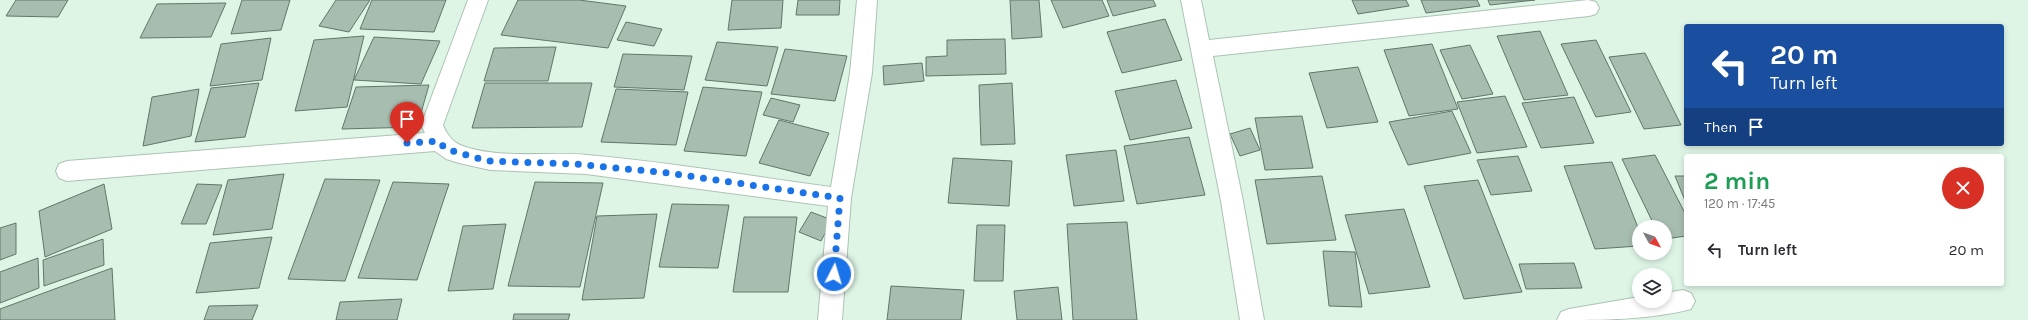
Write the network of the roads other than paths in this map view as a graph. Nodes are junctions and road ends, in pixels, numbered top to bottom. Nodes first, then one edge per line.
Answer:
1 (478, 0) edge
2 (867, 0) edge
3 (1191, 0) edge
4 (1589, 8) dead end
5 (1202, 49) junction
6 (438, 141) junction
7 (67, 171) dead end
8 (840, 198) junction
9 (1683, 301) dead end
10 (830, 320) edge
11 (1252, 320) edge
12 (1569, 320) edge

1 - 6 street
2 - 8 street
3 - 5 street
4 - 5 street
5 - 11 street
6 - 7 street
6 - 8 street
8 - 10 street
9 - 12 street

